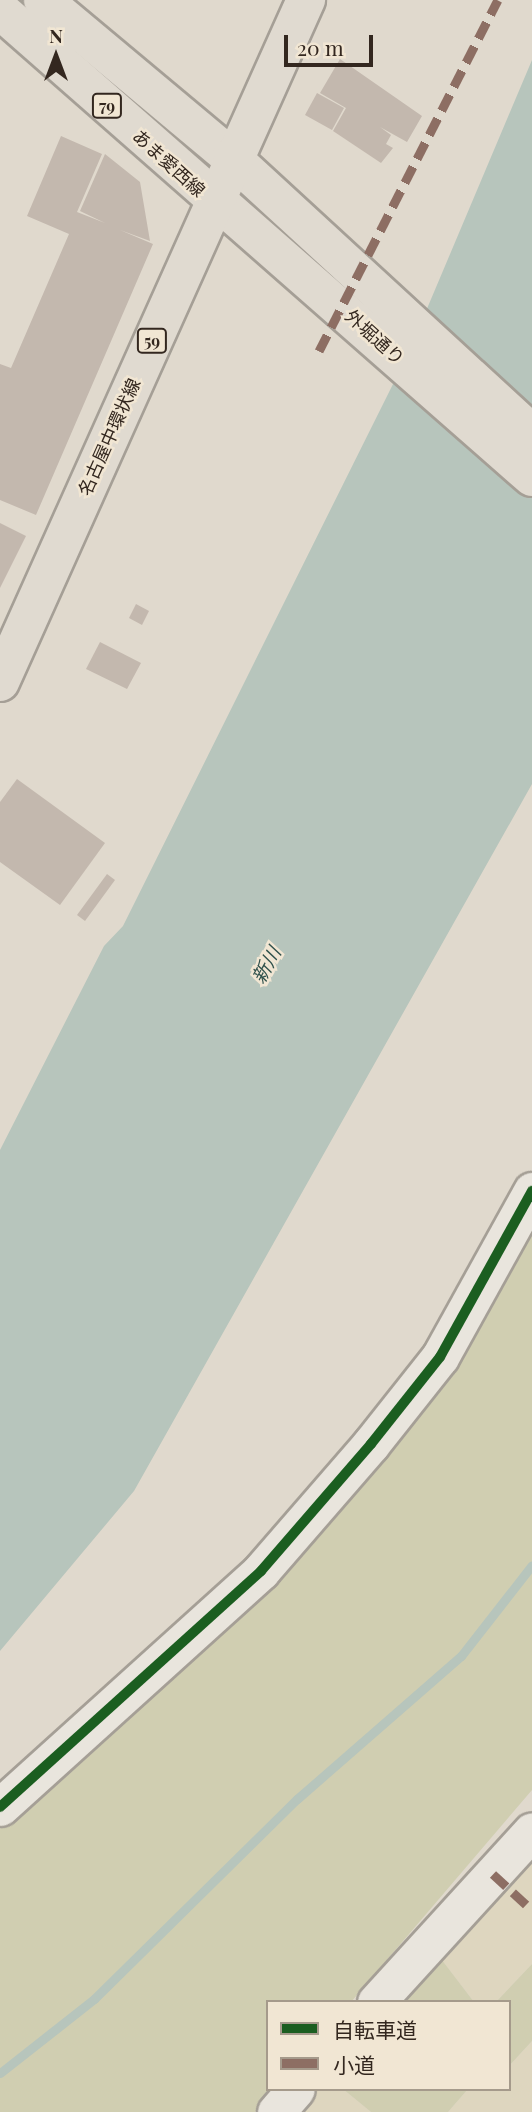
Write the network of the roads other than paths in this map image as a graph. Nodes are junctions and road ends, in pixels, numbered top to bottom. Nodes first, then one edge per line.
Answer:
1 (43, 0) edge
2 (306, 0) edge
3 (0, 10) edge
4 (231, 157) junction
5 (213, 203) junction
6 (292, 240) junction
7 (532, 434) edge
8 (532, 477) edge
9 (0, 682) edge
10 (532, 1191) edge
11 (0, 1807) edge
12 (532, 1831) edge
13 (378, 2000) edge
14 (294, 2091) edge
15 (276, 2112) edge

1 - 4 main road, 79
2 - 4 main road, 名古屋中環状線 / 59
3 - 5 main road, あま愛西線 / 79
4 - 5 main road, 名古屋中環状線 / 59
4 - 6 main road, 外堀通り
5 - 6 main road, 外堀通り
5 - 9 main road, 名古屋中環状線 / 59
6 - 7 main road, 外堀通り
6 - 8 main road, 外堀通り
10 - 11 street
12 - 13 street
14 - 15 street

